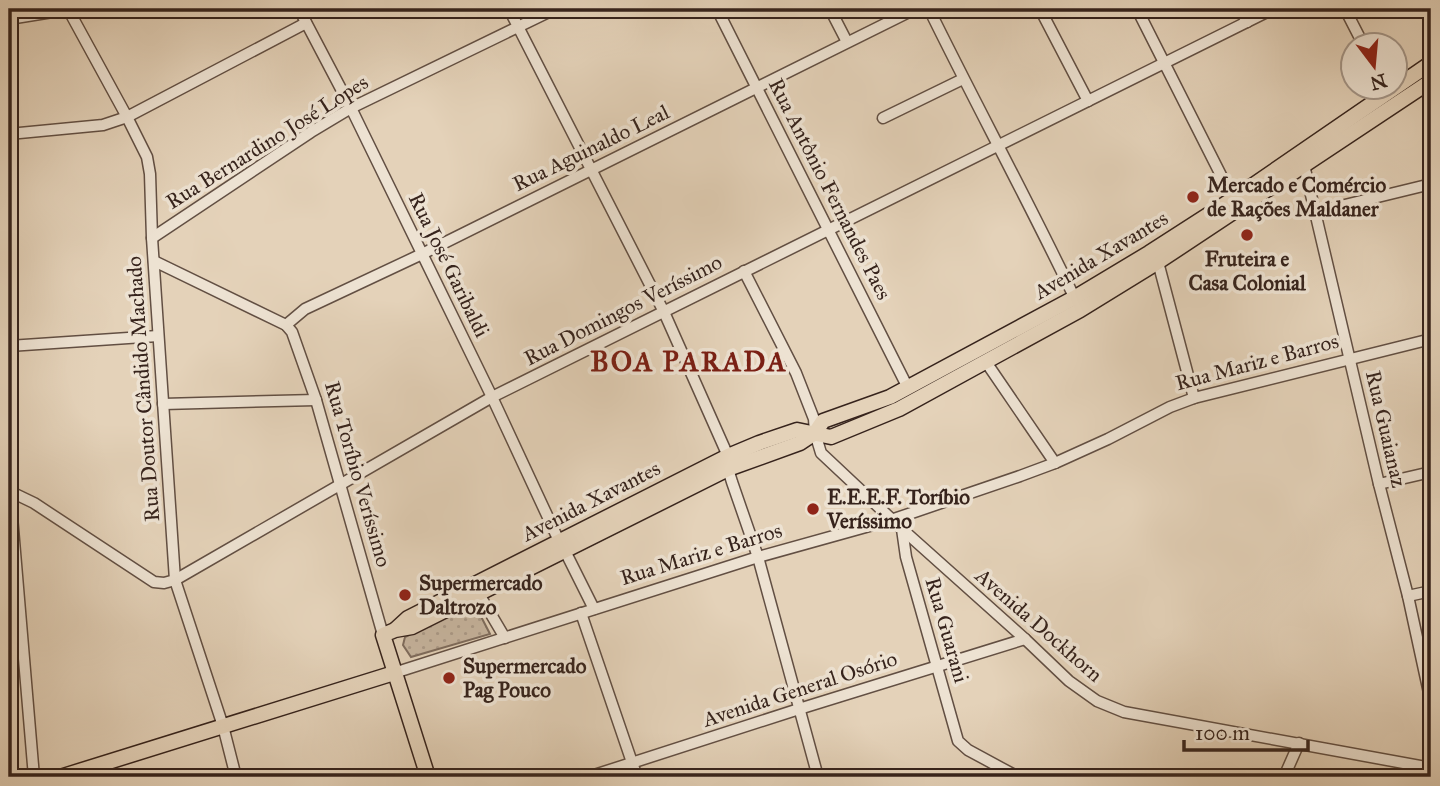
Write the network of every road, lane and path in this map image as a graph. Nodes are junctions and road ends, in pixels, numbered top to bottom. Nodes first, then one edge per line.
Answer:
1 (69, 9) edge
2 (299, 9) edge
3 (509, 9) edge
4 (555, 9) edge
5 (717, 9) edge
6 (830, 9) edge
7 (915, 9) edge
8 (929, 9) edge
9 (1040, 9) edge
10 (1137, 9) edge
11 (1240, 9) edge
12 (1273, 9) edge
13 (1345, 9) edge
14 (9, 19) edge
15 (1247, 22) junction
16 (306, 23) junction
17 (518, 27) junction
18 (1357, 32) edge
19 (847, 42) junction
20 (1431, 63) edge
21 (1164, 64) junction
22 (963, 79) junction
23 (1408, 81) edge
24 (1431, 81) edge
25 (757, 87) junction
26 (1408, 89) edge
27 (1088, 101) junction
28 (1379, 102) edge
29 (1381, 102) edge
30 (351, 108) junction
31 (127, 117) junction
32 (883, 118) dead end
33 (9, 134) edge
34 (999, 145) junction
35 (1304, 165) junction
36 (592, 169) junction
37 (1431, 184) edge
38 (1233, 199) junction
39 (1316, 212) junction
40 (828, 229) junction
41 (152, 238) junction
42 (422, 254) junction
43 (153, 261) junction
44 (1158, 262) junction
45 (744, 271) junction
46 (1077, 304) junction
47 (664, 312) junction
48 (286, 325) junction
49 (158, 336) junction
50 (1431, 339) edge
51 (9, 346) edge
52 (1349, 360) junction
53 (986, 362) junction
54 (908, 388) junction
55 (492, 397) junction
56 (1194, 398) junction
57 (316, 400) junction
58 (163, 404) junction
59 (815, 433) junction
60 (831, 437) junction
61 (828, 461) junction
62 (728, 463) junction
63 (1055, 463) junction
64 (1431, 472) edge
65 (9, 481) edge
66 (1379, 484) junction
67 (340, 486) junction
68 (9, 491) edge
69 (891, 520) junction
70 (902, 530) junction
71 (562, 546) junction
72 (758, 557) junction
73 (175, 580) junction
74 (1431, 591) edge
75 (479, 594) junction
76 (1408, 596) junction
77 (594, 609) junction
78 (581, 613) junction
79 (389, 632) junction
80 (505, 638) junction
81 (1025, 639) junction
82 (937, 666) junction
83 (394, 673) junction
84 (1431, 702) edge
85 (799, 709) junction
86 (223, 726) junction
87 (1299, 743) junction
88 (633, 763) junction
89 (1431, 768) edge
90 (34, 777) edge
91 (60, 777) edge
92 (236, 777) edge
93 (428, 777) edge
94 (587, 777) edge
95 (637, 777) edge
96 (818, 777) edge
97 (1018, 777) edge
98 (1284, 777) edge

1 - 14 street
1 - 31 street, Rua Doutor Cândido Machado
2 - 16 street, Rua José Garibaldi
3 - 17 street
4 - 17 street, Rua Bernardino José Lopes
5 - 25 street, Rua Antônio Fernandes Paes
6 - 19 street
7 - 19 street, Rua Aguinaldo Leal
8 - 22 street
9 - 27 street
10 - 21 street
11 - 15 street
12 - 15 street, Rua Domingos Veríssimo
13 - 18 street
15 - 21 street, Rua Domingos Veríssimo
16 - 30 street, Rua José Garibaldi
16 - 31 street
17 - 30 street, Rua Bernardino José Lopes
17 - 36 street
19 - 25 street, Rua Aguinaldo Leal
20 - 23 main road, Avenida Xavantes
21 - 27 street, Rua Domingos Veríssimo
21 - 38 street
22 - 32 street
22 - 34 street
24 - 26 main road, Avenida Xavantes
25 - 36 street, Rua Aguinaldo Leal
25 - 40 street, Rua Antônio Fernandes Paes
27 - 34 street, Rua Domingos Veríssimo
28 - 38 main road, Avenida Xavantes
29 - 35 main road, Avenida Xavantes
30 - 41 street, Rua Bernardino José Lopes
30 - 42 street, Rua José Garibaldi
31 - 33 street
31 - 41 street, Rua Doutor Cândido Machado
34 - 40 street, Rua Domingos Veríssimo
34 - 46 street
35 - 39 street, Rua Guaianaz
35 - 44 main road, Avenida Xavantes
36 - 42 street, Rua Aguinaldo Leal
36 - 47 street
37 - 39 street
38 - 46 main road, Avenida Xavantes
39 - 52 street, Rua Guaianaz
40 - 45 street, Rua Domingos Veríssimo
40 - 54 street, Rua Antônio Fernandes Paes
41 - 43 street, Rua Doutor Cândido Machado
42 - 48 street, Rua Aguinaldo Leal
42 - 55 street, Rua José Garibaldi
43 - 48 street
43 - 49 street, Rua Doutor Cândido Machado
44 - 46 main road, Avenida Xavantes
44 - 56 street
45 - 47 street, Rua Domingos Veríssimo
45 - 59 street, Avenida Dockhorn
46 - 53 main road, Avenida Xavantes
46 - 54 main road, Avenida Xavantes
47 - 55 street, Rua Domingos Veríssimo
47 - 62 street
48 - 57 street, Rua Toríbio Veríssimo
49 - 51 street
49 - 58 street, Rua Doutor Cândido Machado
50 - 52 street, Rua Mariz e Barros
52 - 56 street, Rua Mariz e Barros
52 - 66 street, Rua Guaianaz
53 - 60 main road, Avenida Xavantes
53 - 63 street
54 - 59 main road, Avenida Xavantes
55 - 67 street, Rua Domingos Veríssimo
55 - 71 street, Rua José Garibaldi
56 - 63 street, Rua Mariz e Barros
57 - 58 street
57 - 67 street, Rua Toríbio Veríssimo
58 - 73 street, Rua Doutor Cândido Machado
59 - 60 main road
59 - 61 street, Avenida Dockhorn
59 - 62 main road, Avenida Xavantes
60 - 61 street
61 - 69 street, Avenida Dockhorn
62 - 71 main road, Avenida Xavantes
62 - 72 street
63 - 69 street, Rua Mariz e Barros
64 - 66 street
65 - 68 street
66 - 76 street, Rua Guaianaz
67 - 73 street, Rua Domingos Veríssimo
67 - 79 street, Rua Toríbio Veríssimo
68 - 73 street
68 - 90 street
69 - 70 street, Avenida Dockhorn
69 - 72 street, Rua Mariz e Barros
70 - 81 street, Avenida Dockhorn
70 - 82 street, Rua Guarani
71 - 75 main road, Avenida Xavantes
71 - 77 street, Rua José Garibaldi
71 - 79 main road, Avenida Xavantes
72 - 77 street, Rua Mariz e Barros
72 - 85 street
73 - 86 street, Rua Doutor Cândido Machado
74 - 76 street
75 - 79 main road, Avenida Xavantes
75 - 80 street
76 - 84 street, Rua Guaianaz
77 - 78 street, Rua Mariz e Barros
78 - 80 street, Rua Mariz e Barros
78 - 88 street
79 - 83 main road, Rua Toríbio Veríssimo
80 - 83 street, Rua Mariz e Barros
81 - 82 street, Avenida General Osório
81 - 87 street, Avenida Dockhorn
82 - 85 street, Avenida General Osório
82 - 97 street, Rua Guarani
83 - 86 main road, Rua Mariz e Barros
83 - 93 main road, Rua Toríbio Veríssimo
85 - 88 street, Avenida General Osório
85 - 96 street
86 - 91 main road, Rua Mariz e Barros
86 - 92 street, Rua Doutor Cândido Machado
87 - 89 street, Avenida Dockhorn
87 - 98 street
88 - 94 street, Avenida General Osório
88 - 95 street

